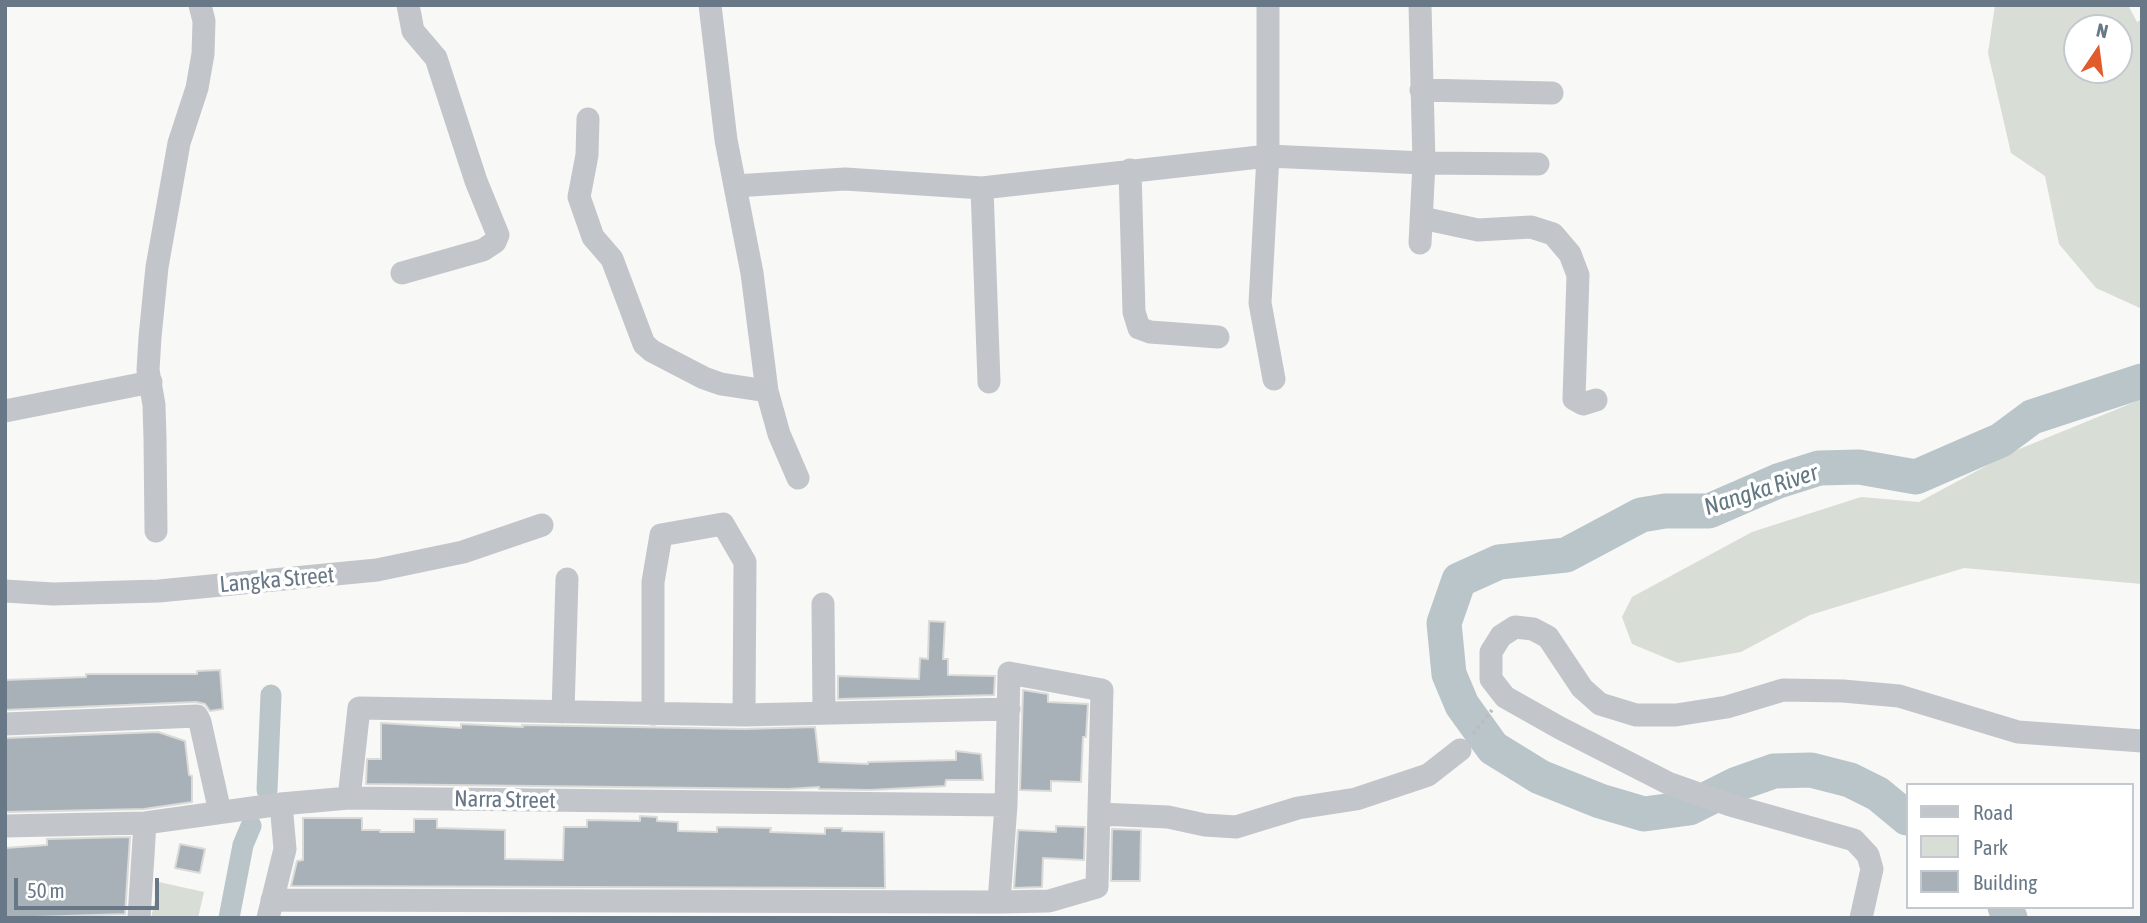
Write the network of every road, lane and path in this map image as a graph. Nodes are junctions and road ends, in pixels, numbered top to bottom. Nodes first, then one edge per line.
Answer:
1 (200, 5) edge
2 (408, 5) edge
3 (709, 5) edge
4 (1268, 5) edge
5 (1420, 5) edge
6 (1421, 90) junction
7 (1552, 93) dead end
8 (587, 119) dead end
9 (1268, 156) junction
10 (1424, 163) junction
11 (1538, 164) dead end
12 (1130, 170) junction
13 (735, 186) junction
14 (982, 188) junction
15 (1422, 218) junction
16 (1420, 243) dead end
17 (402, 273) dead end
18 (1218, 337) dead end
19 (1274, 379) dead end
20 (151, 382) junction
21 (989, 382) dead end
22 (768, 391) junction
23 (1596, 400) dead end
24 (7, 406) edge
25 (798, 478) dead end
26 (542, 525) dead end
27 (156, 531) dead end
28 (567, 579) dead end
29 (5, 591) edge
30 (823, 604) dead end
31 (1498, 702) dead end
32 (1009, 709) junction
33 (563, 712) junction
34 (824, 713) junction
35 (653, 714) junction
36 (744, 715) junction
37 (5, 724) edge
38 (2142, 741) edge
39 (1460, 750) joint
40 (349, 798) junction
41 (281, 804) junction
42 (1006, 805) junction
43 (220, 812) junction
44 (1099, 814) junction
45 (145, 822) junction
46 (5, 826) edge
47 (999, 902) junction
48 (270, 909) edge
49 (346, 909) edge
50 (139, 918) edge
51 (1861, 918) edge

1 - 20 street
2 - 17 street
3 - 13 street
4 - 9 street
5 - 6 street
6 - 7 street
6 - 10 street
8 - 22 street
9 - 10 street
9 - 12 street
9 - 19 street
10 - 11 street
10 - 15 street
12 - 14 street
12 - 18 street
13 - 14 street
13 - 22 street
14 - 21 street
15 - 16 street
15 - 23 street
20 - 24 street
20 - 27 street
22 - 25 street
26 - 29 street, Langka Street
28 - 33 street
30 - 34 street
31 - 39 path
32 - 34 street
32 - 42 street
32 - 44 street
33 - 35 street
33 - 40 street
34 - 36 street
35 - 36 street
35 - 36 street
37 - 43 street
38 - 51 street
39 - 44 street
40 - 41 street, Narra Street
40 - 42 street, Narra Street
41 - 43 street, Narra Street
41 - 48 street
42 - 47 street
43 - 45 street, Narra Street
44 - 47 street
45 - 46 street, Narra Street
45 - 50 street
47 - 49 street
48 - 49 street

